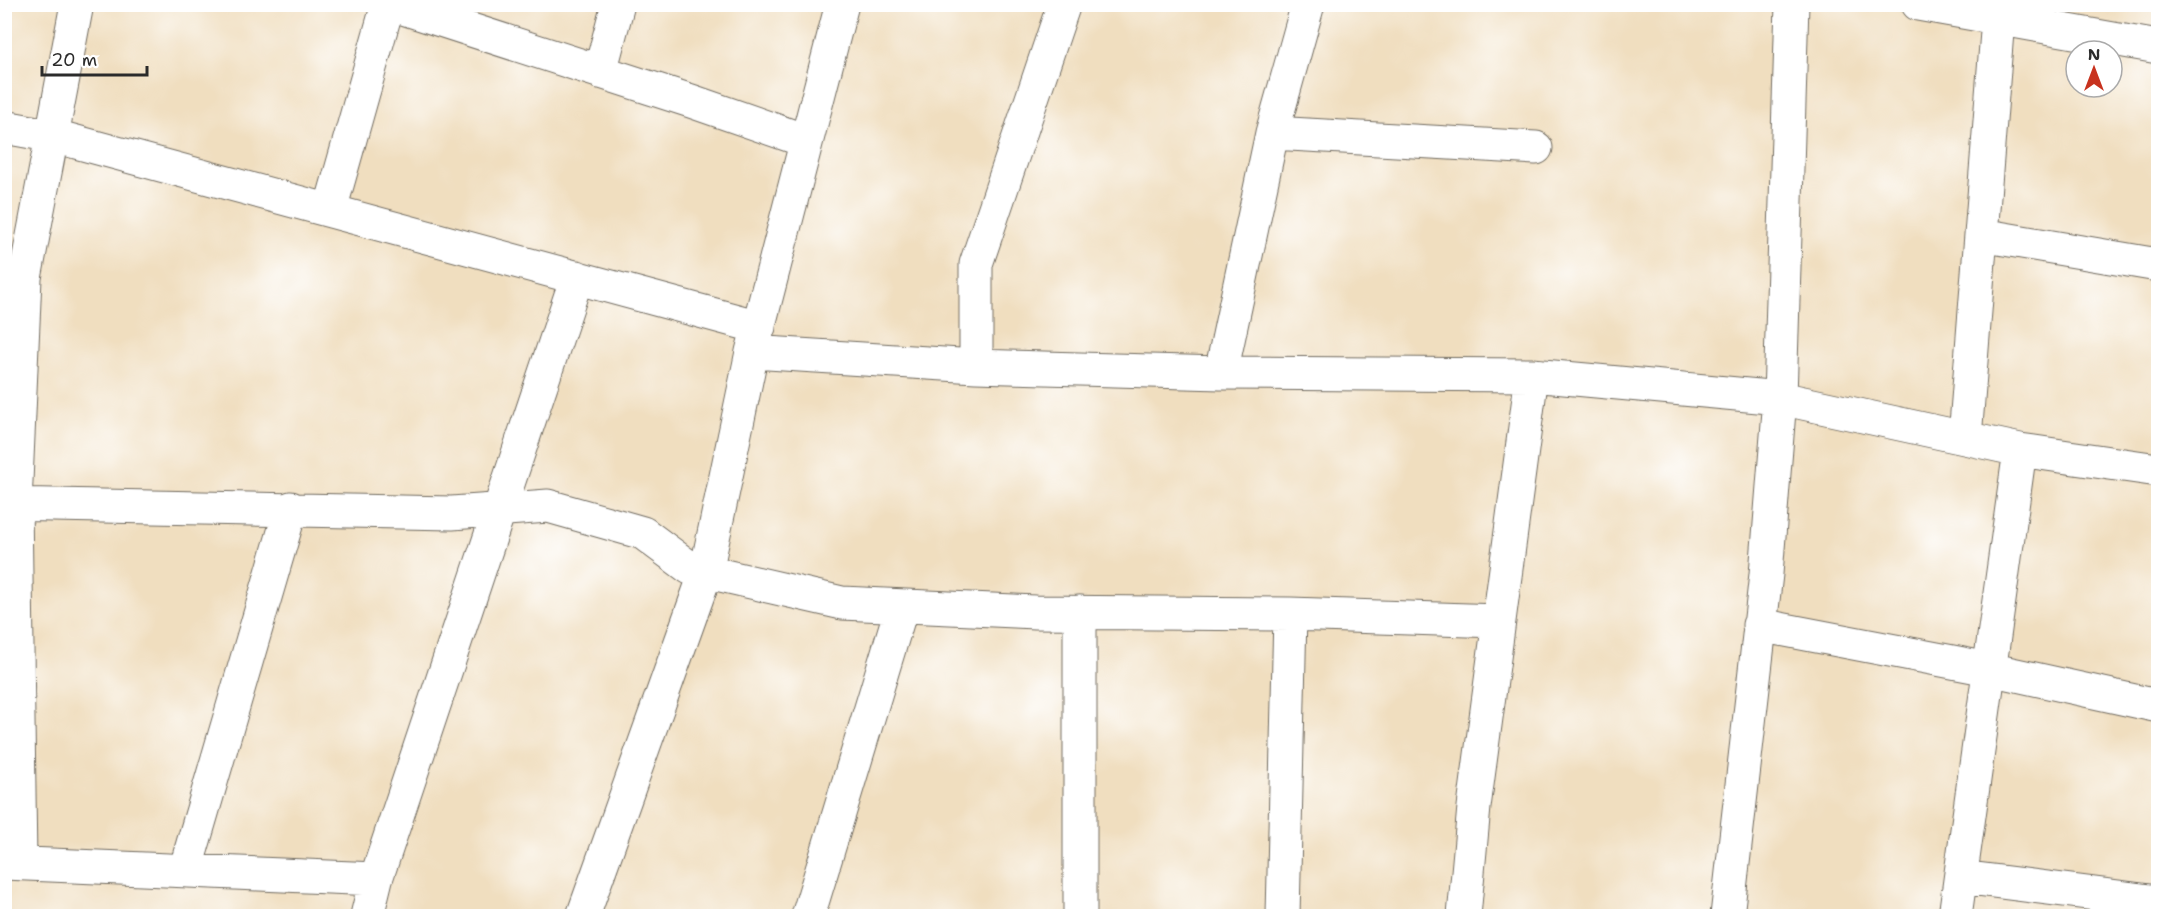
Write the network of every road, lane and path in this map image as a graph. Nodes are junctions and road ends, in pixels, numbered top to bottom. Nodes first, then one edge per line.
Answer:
1 (77, 4) edge
2 (389, 4) edge
3 (618, 4) edge
4 (842, 4) edge
5 (1064, 4) edge
6 (1308, 4) edge
7 (1792, 4) edge
8 (1918, 4) edge
9 (1998, 19) junction
10 (2158, 47) edge
11 (600, 72) junction
12 (4, 127) edge
13 (1272, 133) junction
14 (54, 136) junction
15 (806, 141) junction
16 (1536, 148) dead end
17 (330, 210) junction
18 (1982, 235) junction
19 (2158, 265) edge
20 (577, 277) junction
21 (755, 339) junction
22 (976, 366) junction
23 (1221, 373) junction
24 (1532, 375) junction
25 (1780, 398) junction
26 (1965, 438) junction
27 (2020, 450) junction
28 (2158, 470) edge
29 (10, 504) edge
30 (291, 508) junction
31 (497, 510) junction
32 (706, 572) junction
33 (902, 606) junction
34 (1080, 612) junction
35 (1290, 614) junction
36 (1498, 621) junction
37 (1758, 625) junction
38 (1989, 669) junction
39 (2158, 706) edge
40 (12, 864) edge
41 (185, 871) junction
42 (1961, 877) junction
43 (376, 879) junction
44 (2158, 902) edge
45 (367, 916) edge
46 (583, 916) edge
47 (808, 916) edge
48 (1080, 916) edge
49 (1283, 916) edge
50 (1464, 916) edge
51 (1727, 916) edge
52 (1955, 916) edge

1 - 14 street
2 - 11 street
2 - 17 street
3 - 11 street
4 - 15 street
5 - 22 street
6 - 13 street
7 - 25 street
8 - 9 street
9 - 10 street
9 - 18 street
11 - 15 street
12 - 14 street
13 - 16 street
13 - 23 street
14 - 17 street
14 - 29 street
15 - 21 street
17 - 20 street
18 - 19 street
18 - 26 street
20 - 21 street
20 - 31 street
21 - 22 street
21 - 32 street
22 - 23 street
23 - 24 street
24 - 25 street
24 - 36 street
25 - 26 street
25 - 37 street
26 - 27 street
27 - 28 street
27 - 38 street
29 - 30 street
29 - 40 street
30 - 31 street
30 - 41 street
31 - 32 street
31 - 43 street
32 - 33 street
32 - 46 street
33 - 34 street
33 - 47 street
34 - 35 street
34 - 48 street
35 - 36 street
35 - 49 street
36 - 50 street
37 - 38 street
37 - 51 street
38 - 39 street
38 - 42 street
40 - 41 street
41 - 43 street
42 - 44 street
42 - 52 street
43 - 45 street

